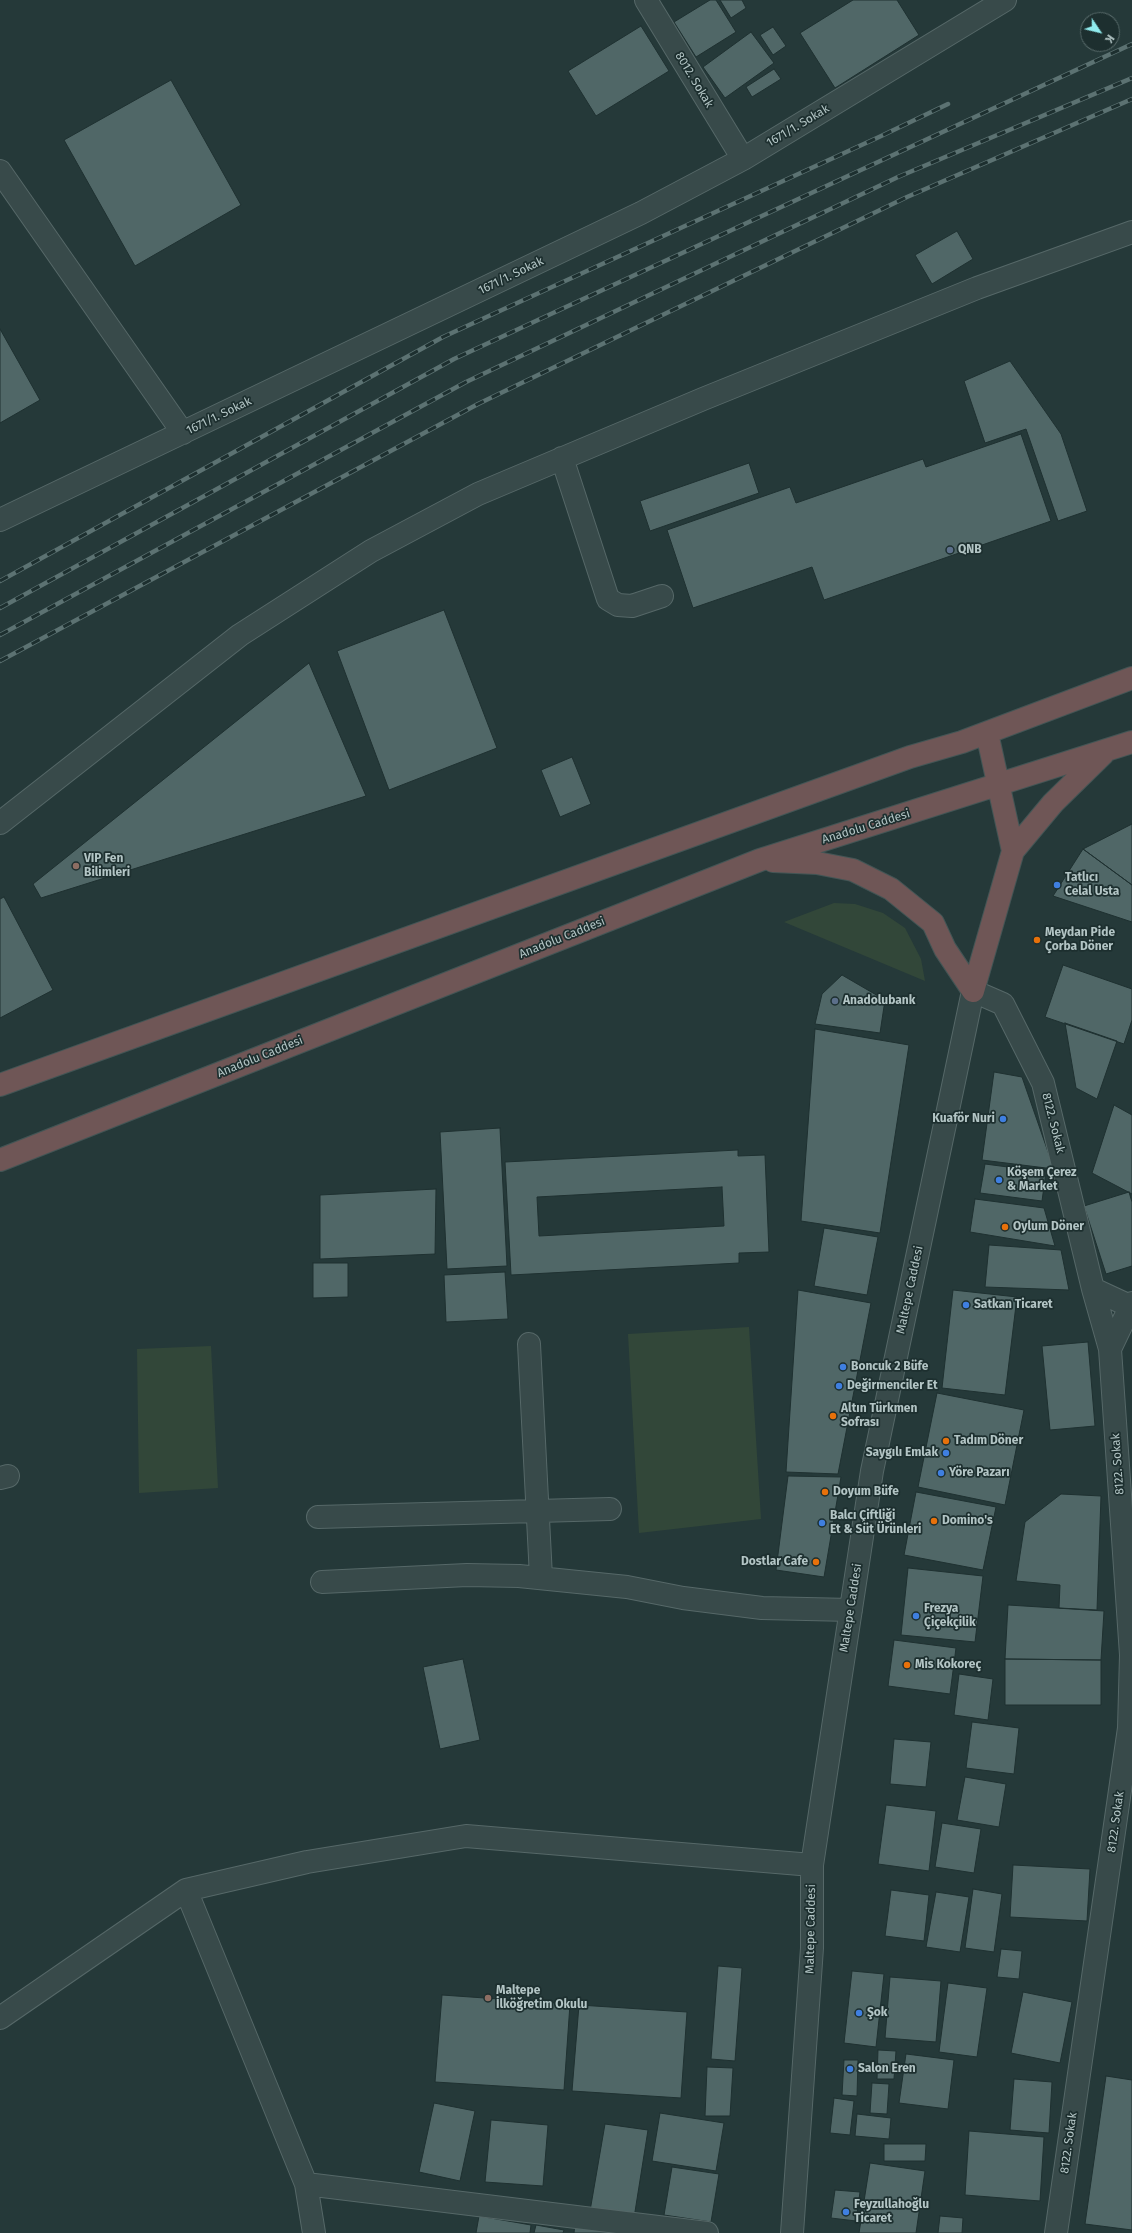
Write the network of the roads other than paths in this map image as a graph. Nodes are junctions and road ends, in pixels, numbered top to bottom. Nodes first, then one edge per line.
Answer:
1 (646, 0) edge
2 (1005, 0) edge
3 (743, 159) junction
4 (0, 171) edge
5 (1132, 232) edge
6 (183, 433) junction
7 (562, 458) junction
8 (0, 520) edge
9 (662, 596) dead end
10 (1132, 678) edge
11 (987, 733) junction
12 (1132, 742) edge
13 (1107, 751) junction
14 (998, 785) junction
15 (0, 823) edge
16 (1014, 851) junction
17 (760, 860) junction
18 (972, 991) junction
19 (0, 1085) edge
20 (0, 1160) edge
21 (1093, 1289) junction
22 (1132, 1305) edge
23 (529, 1344) dead end
24 (1110, 1349) junction
25 (610, 1509) dead end
26 (536, 1510) junction
27 (318, 1517) dead end
28 (540, 1577) junction
29 (322, 1582) dead end
30 (851, 1610) junction
31 (1132, 1655) edge
32 (812, 1865) junction
33 (186, 1890) junction
34 (0, 2018) edge
35 (306, 2184) junction
36 (314, 2233) edge
37 (707, 2233) edge
38 (792, 2233) edge
39 (1056, 2233) edge

1 - 3 street, 8012. Sokak
2 - 3 street, 1671/1. Sokak
3 - 6 street, 1671/1. Sokak
4 - 6 street
5 - 7 street
6 - 8 street, 1671/1. Sokak
7 - 9 street
7 - 15 street
10 - 11 highway
11 - 14 highway
11 - 19 highway
12 - 13 highway, Anadolu Caddesi
13 - 14 highway, Anadolu Caddesi
13 - 16 highway
14 - 16 highway
14 - 17 highway, Anadolu Caddesi
16 - 18 highway
17 - 18 highway
17 - 20 highway, Anadolu Caddesi
18 - 21 street, 8122. Sokak
18 - 30 street, Maltepe Caddesi
21 - 22 street
21 - 24 street, 8122. Sokak
22 - 24 street
23 - 26 street
24 - 31 street, 8122. Sokak
25 - 26 street
26 - 27 street
26 - 28 street
28 - 29 street
28 - 30 street
30 - 32 street, Maltepe Caddesi
31 - 39 street, 8122. Sokak
32 - 33 street
32 - 38 street, Maltepe Caddesi
33 - 34 street
33 - 35 street
35 - 36 street
35 - 37 street

